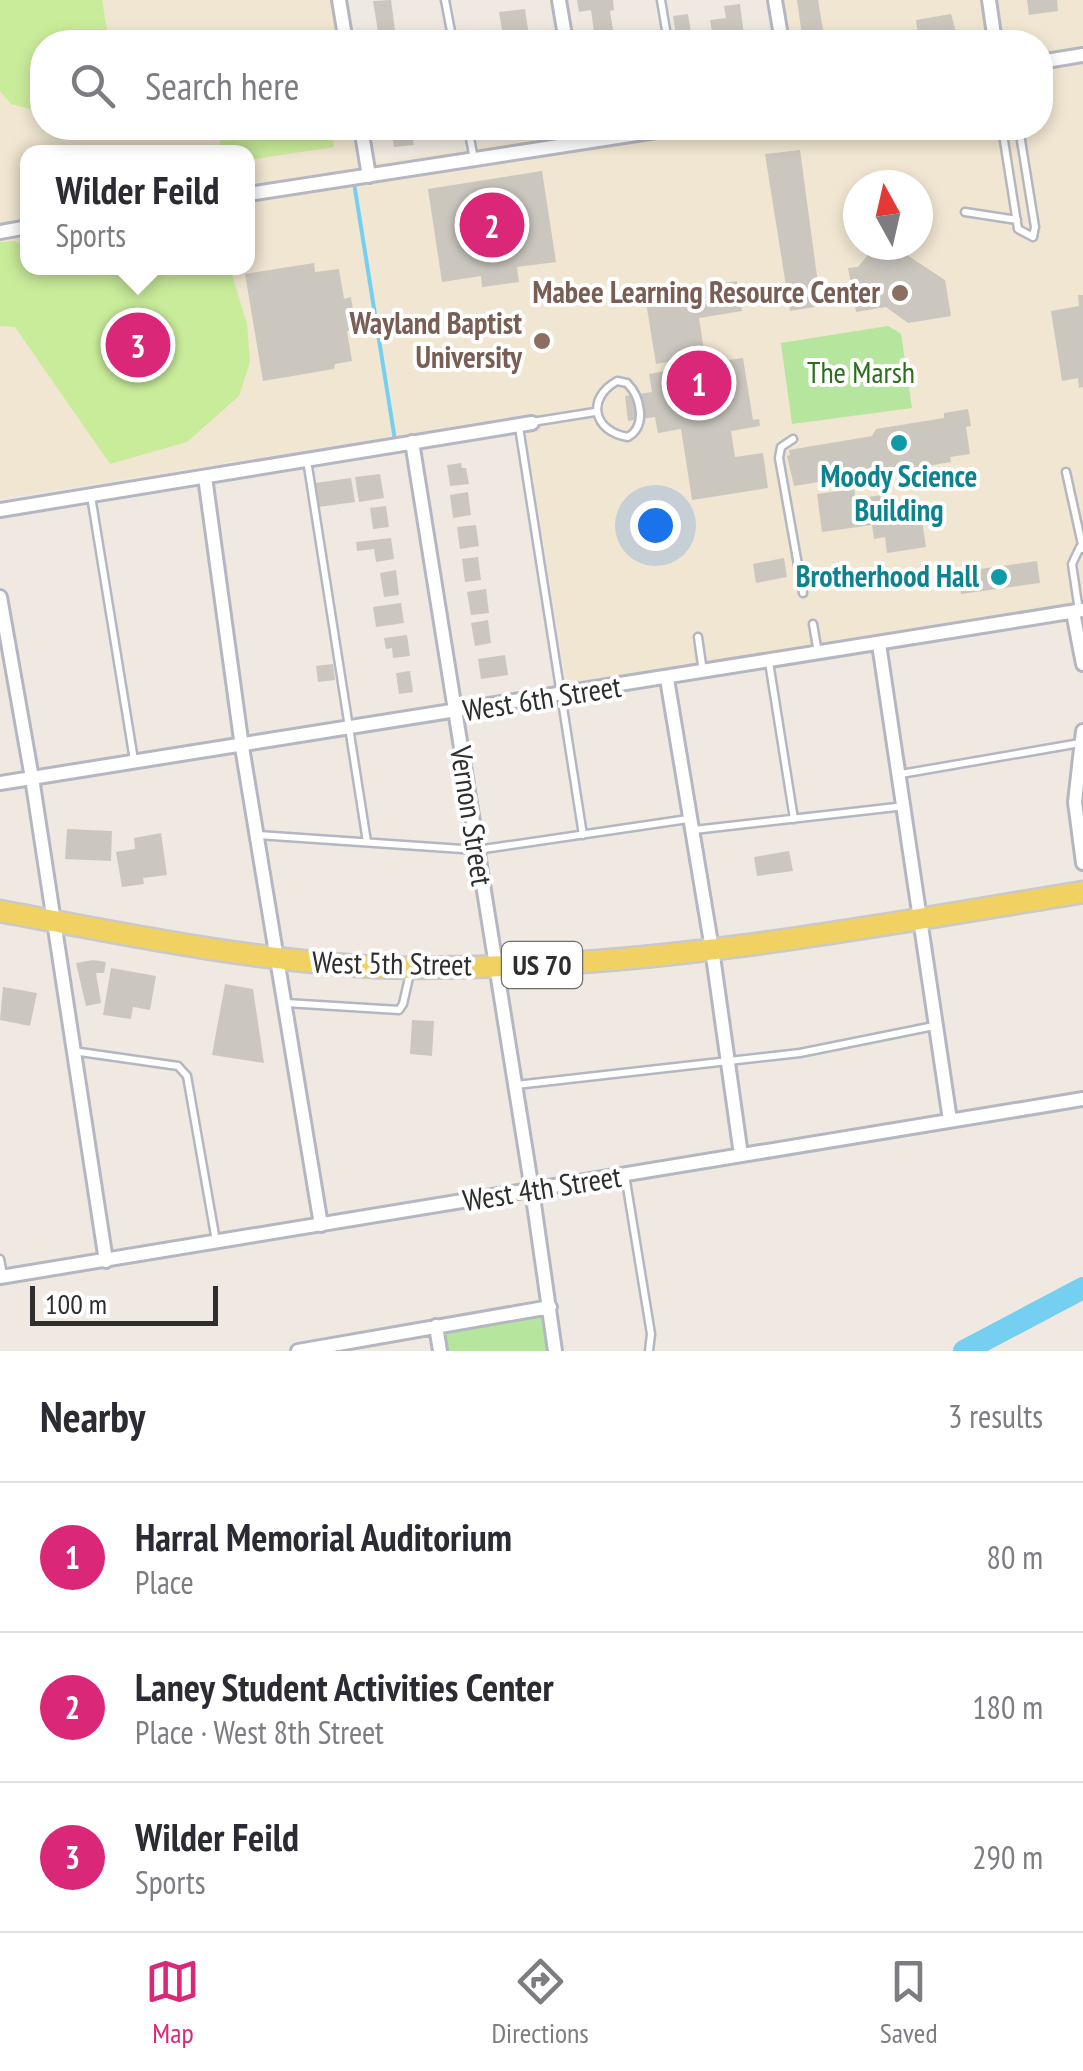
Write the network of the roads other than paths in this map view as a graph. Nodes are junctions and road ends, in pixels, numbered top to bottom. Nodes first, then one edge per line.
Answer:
1 (339, 0) edge
2 (446, 0) edge
3 (559, 0) edge
4 (661, 0) edge
5 (775, 0) edge
6 (989, 0) edge
7 (344, 30) edge
8 (451, 30) edge
9 (564, 30) edge
10 (666, 30) edge
11 (780, 30) edge
12 (993, 30) edge
13 (1083, 55) edge
14 (1053, 60) edge
15 (362, 140) edge
16 (470, 140) edge
17 (557, 140) edge
18 (1004, 140) edge
19 (1021, 140) edge
20 (474, 159) junction
21 (369, 176) junction
22 (255, 193) edge
23 (965, 212) dead end
24 (1017, 220) junction
25 (595, 412) junction
26 (525, 424) junction
27 (793, 439) dead end
28 (412, 442) junction
29 (306, 459) junction
30 (1066, 472) dead end
31 (205, 477) junction
32 (91, 494) junction
33 (0, 510) edge
34 (1082, 547) edge
35 (803, 593) dead end
36 (0, 597) edge
37 (1078, 611) edge
38 (813, 624) dead end
39 (698, 637) dead end
40 (879, 644) junction
41 (818, 654) junction
42 (770, 662) junction
43 (1083, 664) edge
44 (703, 673) junction
45 (667, 679) junction
46 (563, 695) junction
47 (454, 712) junction
48 (348, 730) junction
49 (1082, 739) edge
50 (242, 747) junction
51 (135, 763) junction
52 (900, 774) junction
53 (32, 778) junction
54 (0, 784) edge
55 (904, 806) junction
56 (794, 819) junction
57 (692, 824) junction
58 (257, 835) junction
59 (583, 835) junction
60 (367, 842) junction
61 (476, 850) junction
62 (1083, 863) edge
63 (1083, 892) edge
64 (0, 911) edge
65 (922, 918) junction
66 (52, 920) junction
67 (712, 949) junction
68 (279, 960) junction
69 (496, 966) junction
70 (412, 967) junction
71 (286, 1003) junction
72 (937, 1026) junction
73 (73, 1051) junction
74 (728, 1062) junction
75 (515, 1085) junction
76 (1083, 1099) edge
77 (950, 1120) junction
78 (742, 1155) junction
79 (625, 1175) junction
80 (532, 1190) junction
81 (320, 1225) junction
82 (217, 1243) junction
83 (0, 1259) edge
84 (106, 1262) junction
85 (2, 1276) edge
86 (550, 1307) junction
87 (436, 1326) junction
88 (330, 1348) edge
89 (298, 1351) edge
90 (440, 1351) edge
91 (555, 1351) edge
92 (649, 1351) edge

1 - 7 street
2 - 8 lane
3 - 9 street
4 - 10 lane
5 - 11 street
6 - 12 street
13 - 14 street
15 - 21 street
16 - 20 lane
17 - 20 street
18 - 24 lane
19 - 24 lane
20 - 21 street
21 - 22 street
23 - 24 lane
25 - 25 lane
25 - 26 lane
26 - 28 street
26 - 46 lane
27 - 35 lane
28 - 29 street
28 - 47 street, Vernon Street
29 - 31 street
29 - 48 lane
30 - 34 lane
31 - 32 street
31 - 50 street
32 - 33 street
32 - 51 lane
34 - 37 lane
36 - 53 street
37 - 40 street, West 6th Street
37 - 43 street
38 - 41 lane
39 - 44 lane
40 - 41 street, West 6th Street
40 - 52 street
41 - 42 street, West 6th Street
42 - 44 street, West 6th Street
42 - 56 lane
44 - 45 street, West 6th Street
45 - 46 street, West 6th Street
45 - 57 street
46 - 47 street, West 6th Street
46 - 59 lane
47 - 48 street, West 6th Street
47 - 61 street, Vernon Street
48 - 50 street, West 6th Street
48 - 60 lane
49 - 52 lane
49 - 62 street
50 - 51 street, West 6th Street
50 - 58 street
51 - 53 street, West 6th Street
52 - 55 street
53 - 54 street, West 6th Street
53 - 66 street
55 - 56 lane
55 - 65 street
56 - 57 lane
57 - 59 lane
57 - 67 street
58 - 60 lane
58 - 68 street
59 - 61 lane
60 - 61 lane
61 - 69 street, Vernon Street
63 - 65 main road, West 5th Street / US 70
64 - 66 main road, West 5th Street / US 70
65 - 67 main road, West 5th Street / US 70
65 - 72 street
66 - 68 main road, West 5th Street / US 70
66 - 73 street
67 - 69 main road, West 5th Street / US 70
67 - 74 street
68 - 70 main road, West 5th Street / US 70
68 - 71 street
69 - 70 main road, West 5th Street / US 70
69 - 75 street, Vernon Street
70 - 71 lane
71 - 81 street
72 - 74 lane
72 - 77 street
73 - 82 lane
73 - 84 street
74 - 75 lane
74 - 78 street
75 - 80 street, Vernon Street
76 - 77 street, West 4th Street
77 - 78 street, West 4th Street
78 - 79 street, West 4th Street
79 - 80 street, West 4th Street
79 - 92 lane
80 - 81 street, West 4th Street
80 - 86 street, Vernon Street
81 - 82 street, West 4th Street
82 - 84 street, West 4th Street
83 - 85 lane
84 - 85 street, West 4th Street
86 - 87 street
86 - 91 street, Vernon Street
87 - 88 street
87 - 90 street
88 - 89 street

